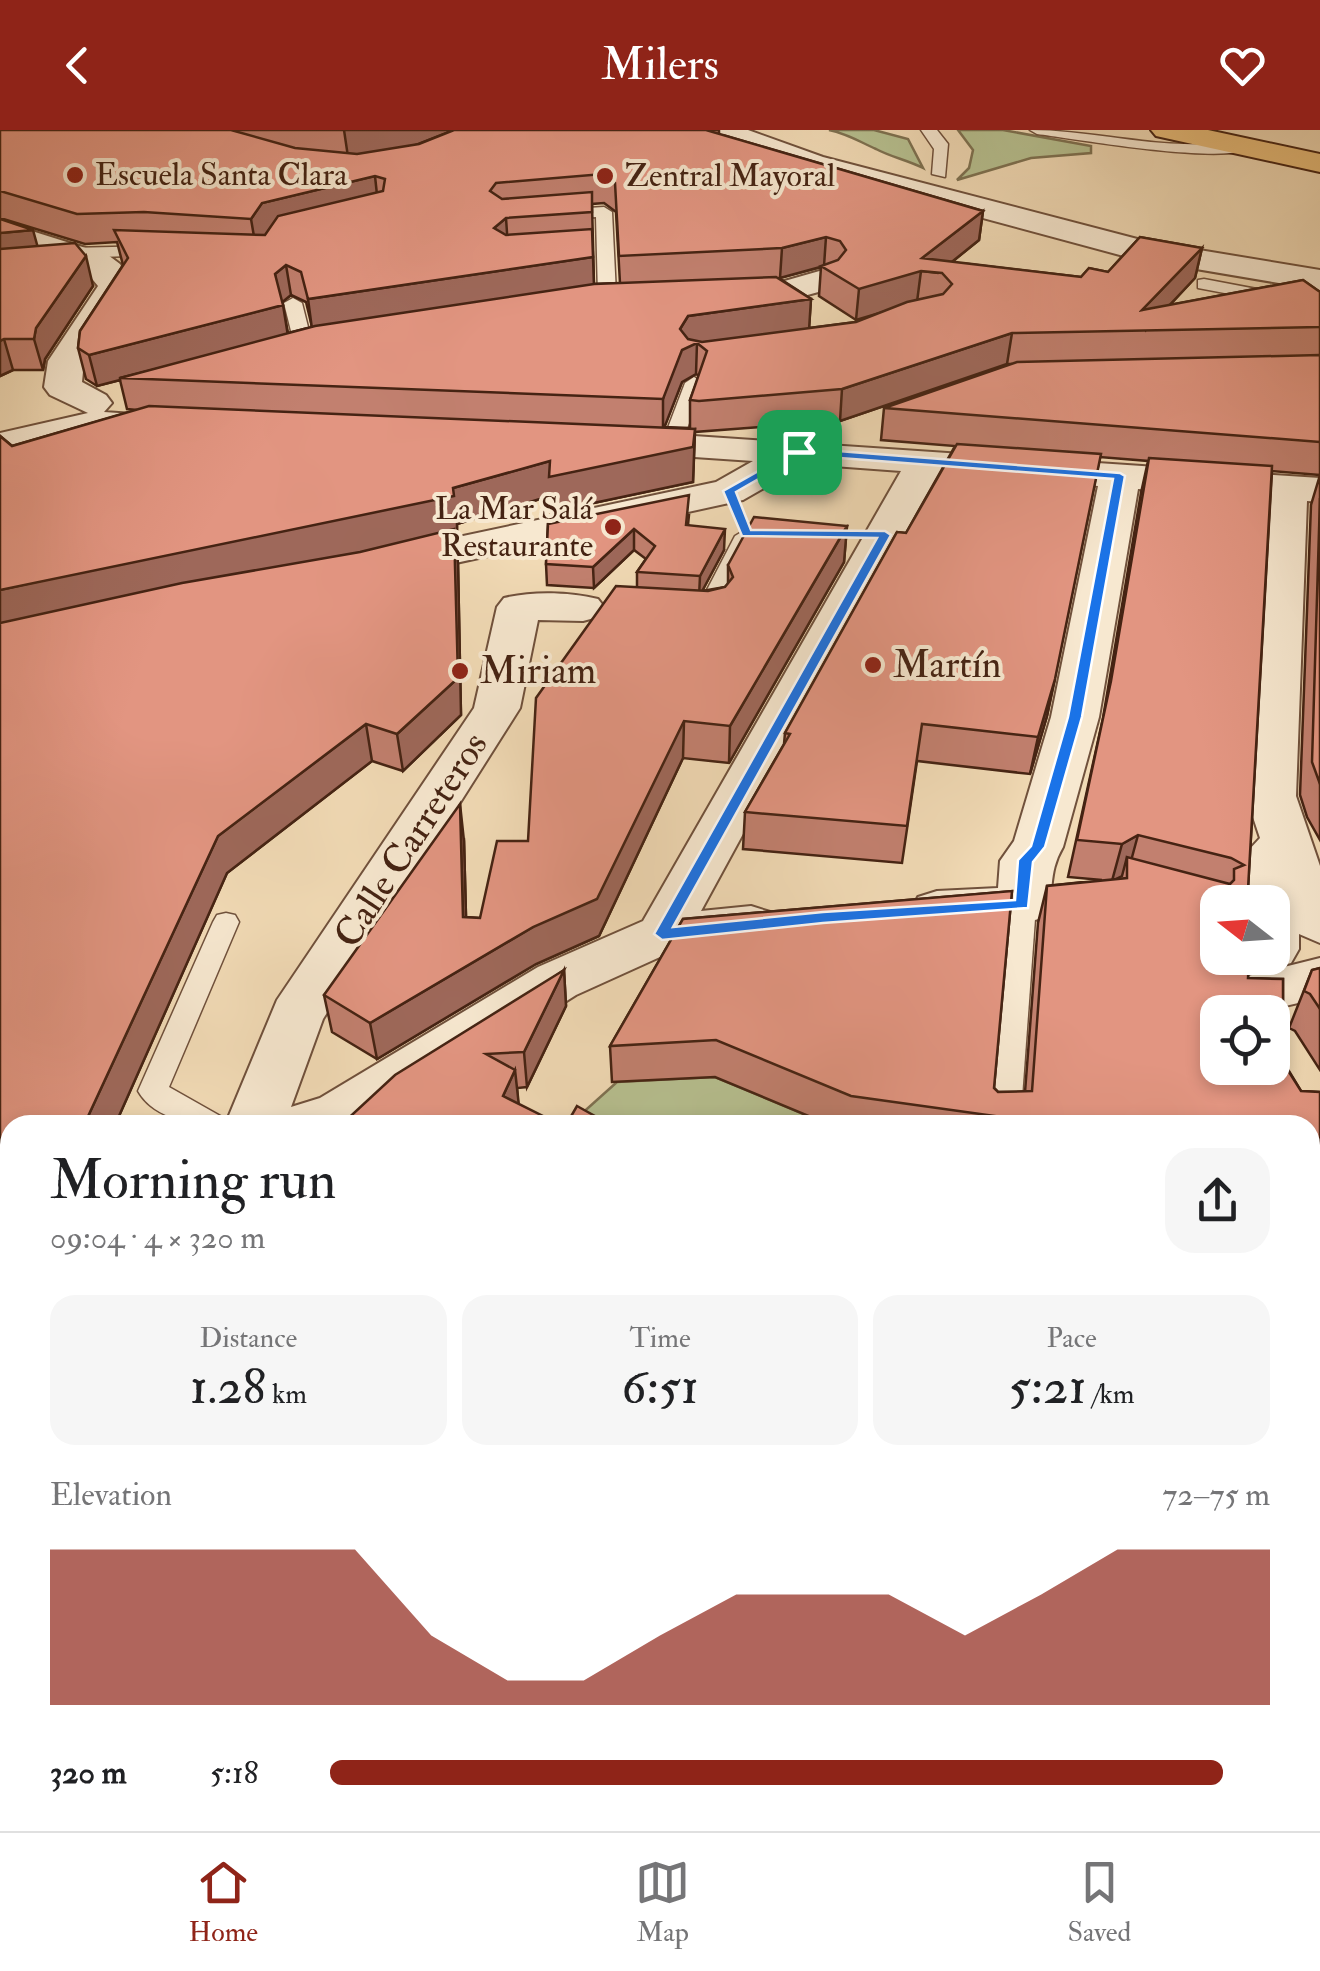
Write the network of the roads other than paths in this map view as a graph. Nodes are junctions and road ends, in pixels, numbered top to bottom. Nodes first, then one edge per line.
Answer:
1 (720, 130) edge
2 (928, 130) edge
3 (1036, 130) edge
4 (1166, 130) edge
5 (1247, 147) junction
6 (1320, 163) edge
7 (940, 174) dead end
8 (544, 216) edge
9 (0, 231) edge
10 (606, 249) junction
11 (586, 250) edge
12 (130, 251) junction
13 (169, 252) edge
14 (75, 260) junction
15 (146, 273) edge
16 (823, 280) edge
17 (1320, 280) edge
18 (1204, 284) dead end
19 (783, 292) junction
20 (688, 296) edge
21 (649, 298) edge
22 (292, 304) edge
23 (1320, 306) edge
24 (594, 308) junction
25 (825, 319) dead end
26 (631, 332) edge
27 (265, 357) edge
28 (312, 360) joint
29 (705, 366) edge
30 (150, 388) edge
31 (94, 413) junction
32 (876, 424) edge
33 (190, 425) edge
34 (576, 441) edge
35 (0, 446) edge
36 (671, 446) junction
37 (799, 452) junction
38 (925, 463) junction
39 (1120, 476) junction
40 (729, 491) junction
41 (1303, 511) edge
42 (766, 534) joint
43 (436, 552) junction
44 (345, 575) edge
45 (1302, 588) edge
46 (519, 606) junction
47 (641, 609) joint
48 (1275, 885) edge
49 (1022, 904) junction
50 (883, 914) edge
51 (805, 919) edge
52 (226, 922) dead end
53 (662, 934) junction
54 (1290, 961) edge
55 (1320, 978) edge
56 (195, 1115) edge
57 (259, 1115) edge
58 (342, 1115) edge
59 (1006, 1115) edge

1 - 17 street
2 - 7 lane
3 - 5 lane
4 - 5 main road
5 - 6 main road
8 - 10 lane
9 - 14 street
10 - 11 lane
10 - 24 lane
12 - 13 lane
12 - 14 lane
12 - 15 lane
14 - 31 street
16 - 19 street
18 - 23 lane
19 - 20 street
19 - 25 street
21 - 24 street
22 - 28 lane
24 - 26 street
27 - 28 street
29 - 36 lane
30 - 31 street
31 - 33 street
31 - 35 street
32 - 37 street
34 - 36 street
36 - 37 street
37 - 38 street
37 - 40 street
38 - 39 street
38 - 53 street
39 - 41 street
39 - 49 street
40 - 42 street
40 - 43 street
41 - 45 street
42 - 47 lane
43 - 44 street
43 - 46 street
45 - 48 street
46 - 47 street
46 - 57 street, Calle Carreteros
49 - 50 street
49 - 59 lane
51 - 53 street
52 - 56 lane
53 - 58 street
54 - 55 street

